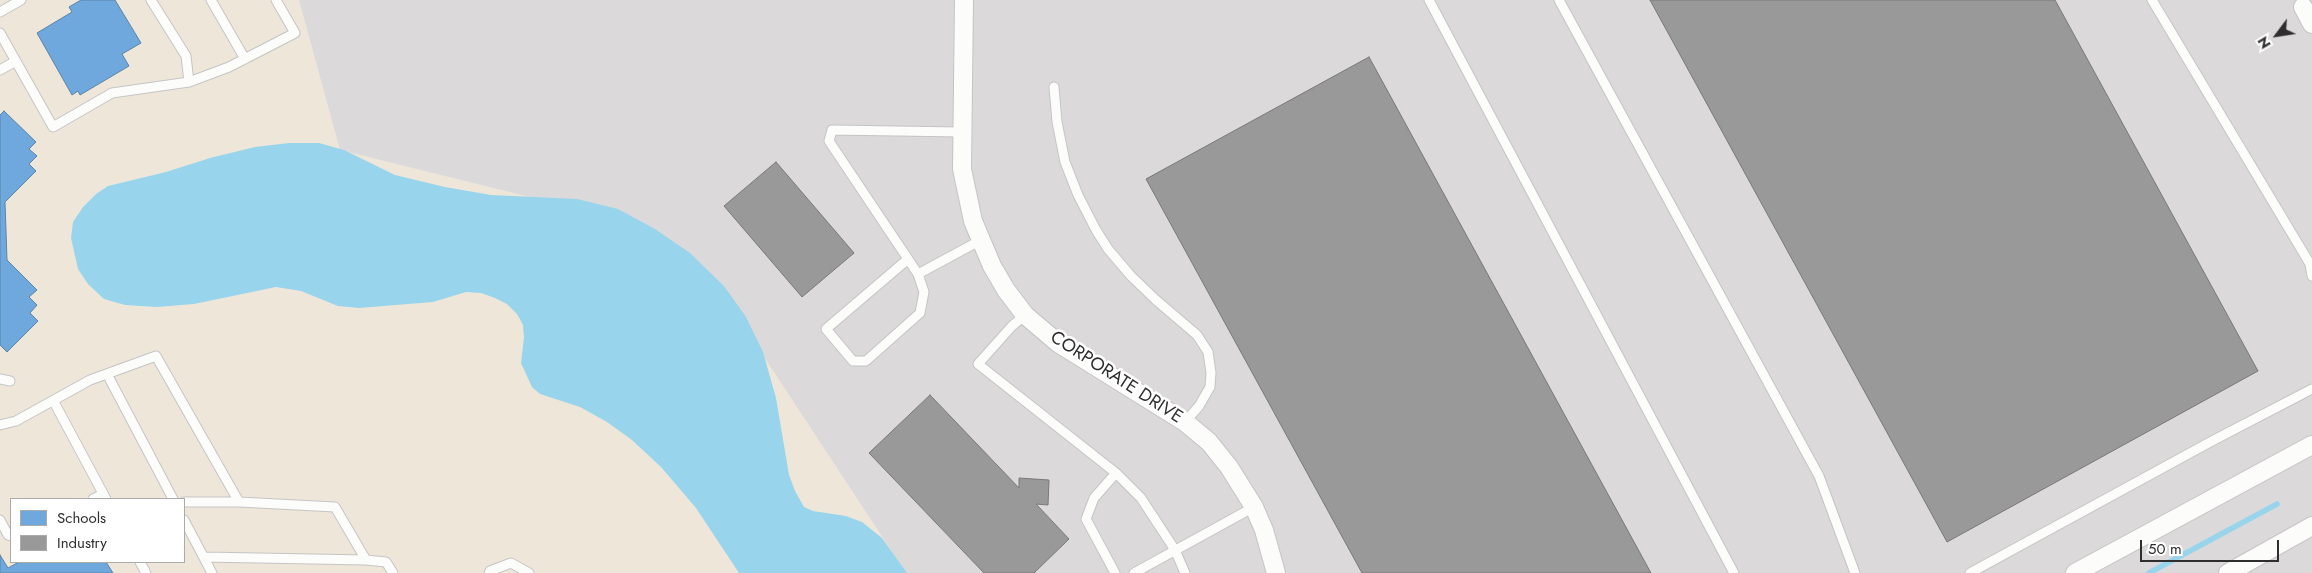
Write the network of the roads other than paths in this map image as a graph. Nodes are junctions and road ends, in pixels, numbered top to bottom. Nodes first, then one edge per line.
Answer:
1 (21, 0) edge
2 (151, 0) edge
3 (211, 0) edge
4 (276, 0) edge
5 (964, 0) edge
6 (1429, 0) edge
7 (1559, 0) edge
8 (2152, 0) edge
9 (2303, 7) dead end
10 (0, 12) edge
11 (2312, 24) edge
12 (0, 33) edge
13 (245, 59) junction
14 (16, 61) junction
15 (0, 70) edge
16 (189, 82) junction
17 (1054, 87) dead end
18 (961, 132) junction
19 (981, 240) junction
20 (908, 259) junction
21 (918, 274) junction
22 (2312, 276) edge
23 (1025, 315) junction
24 (107, 374) junction
25 (0, 379) edge
26 (10, 381) dead end
27 (2312, 389) edge
28 (54, 402) junction
29 (1185, 422) junction
30 (0, 425) edge
31 (2312, 445) edge
32 (1116, 474) junction
33 (105, 496) edge
34 (172, 498) edge
35 (185, 502) edge
36 (239, 502) junction
37 (1254, 507) junction
38 (0, 520) edge
39 (185, 522) edge
40 (2312, 526) edge
41 (10, 536) edge
42 (1175, 550) junction
43 (204, 557) junction
44 (366, 560) junction
45 (212, 573) edge
46 (393, 573) edge
47 (489, 573) edge
48 (529, 573) edge
49 (1115, 573) edge
50 (1134, 573) edge
51 (1185, 573) edge
52 (1276, 573) edge
53 (1734, 573) edge
54 (1855, 573) edge
55 (1970, 573) edge
56 (2075, 573) edge
57 (2230, 573) edge

1 - 10 lane
2 - 16 lane
3 - 13 lane
4 - 13 lane
5 - 18 street, CORPORATE DRIVE
6 - 53 lane
7 - 54 lane
8 - 22 lane
9 - 11 street
12 - 14 lane
13 - 16 lane
14 - 15 lane
14 - 16 lane
17 - 29 lane
18 - 19 street, CORPORATE DRIVE
18 - 20 lane
19 - 21 lane
19 - 23 street, CORPORATE DRIVE
20 - 21 lane
20 - 21 lane
23 - 29 street, CORPORATE DRIVE
23 - 32 lane
24 - 28 lane
24 - 34 lane
24 - 36 lane
25 - 26 lane
27 - 55 lane
28 - 30 lane
28 - 33 lane
29 - 37 street, CORPORATE DRIVE
31 - 56 street
32 - 42 lane
32 - 49 lane
35 - 36 lane
36 - 44 lane
37 - 42 lane
37 - 52 street, CORPORATE DRIVE
38 - 41 lane
39 - 43 lane
40 - 57 street
42 - 50 lane
42 - 51 lane
43 - 44 lane
43 - 45 lane
44 - 46 lane
47 - 48 lane

